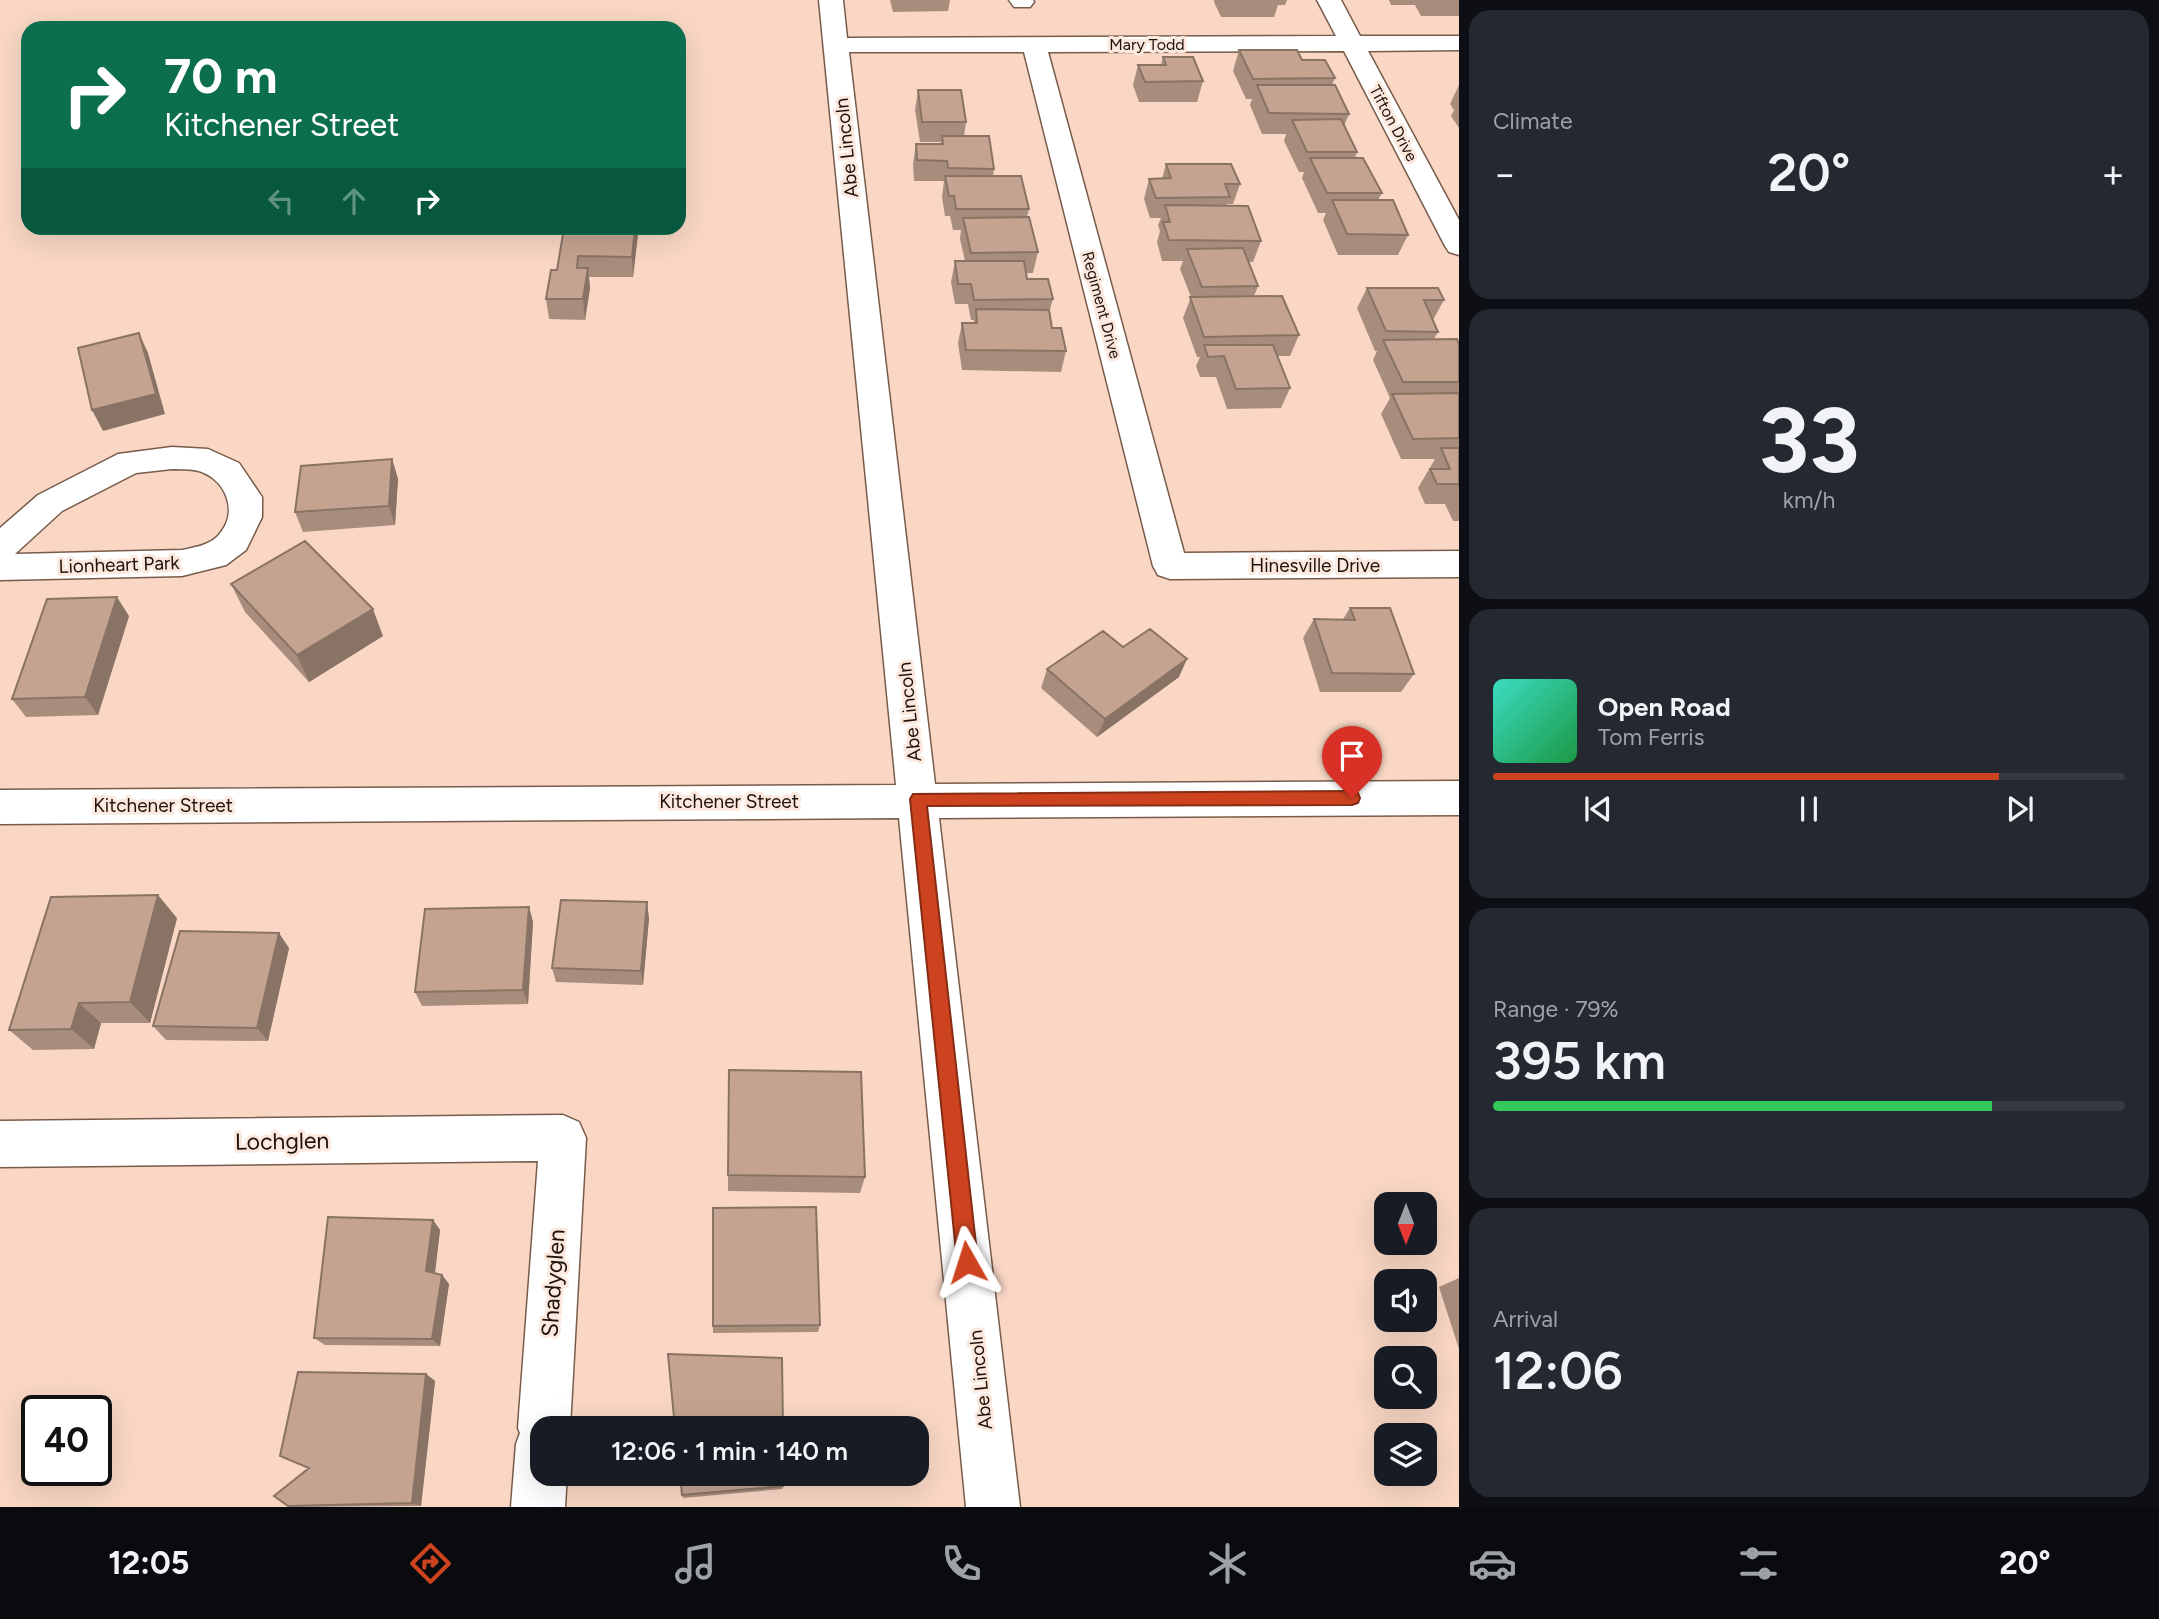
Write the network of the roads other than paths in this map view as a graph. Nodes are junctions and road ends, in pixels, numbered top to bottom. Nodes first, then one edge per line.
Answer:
1 (831, 0) edge
2 (1329, 0) edge
3 (1351, 43) junction
4 (1459, 43) edge
5 (1034, 44) junction
6 (835, 45) junction
7 (1459, 246) edge
8 (0, 547) edge
9 (1459, 564) edge
10 (1170, 566) joint
11 (0, 567) edge
12 (1459, 798) edge
13 (918, 799) junction
14 (0, 807) edge
15 (563, 1138) joint
16 (0, 1144) edge
17 (545, 1416) edge
18 (539, 1486) edge
19 (538, 1507) edge
20 (993, 1507) edge

1 - 6 street, Abe Lincoln
2 - 3 street, Tifton Drive
3 - 4 street, Mary Todd
3 - 5 street, Mary Todd
3 - 7 street, Tifton Drive
5 - 6 street, Mary Todd
5 - 10 street, Regiment Drive
6 - 13 street, Abe Lincoln
8 - 11 street, Lionheart Park
9 - 10 street, Hinesville Drive
12 - 13 street, Kitchener Street
13 - 14 street, Kitchener Street
13 - 20 street, Abe Lincoln
15 - 16 street, Lochglen
15 - 17 street, Shadyglen
18 - 19 street

